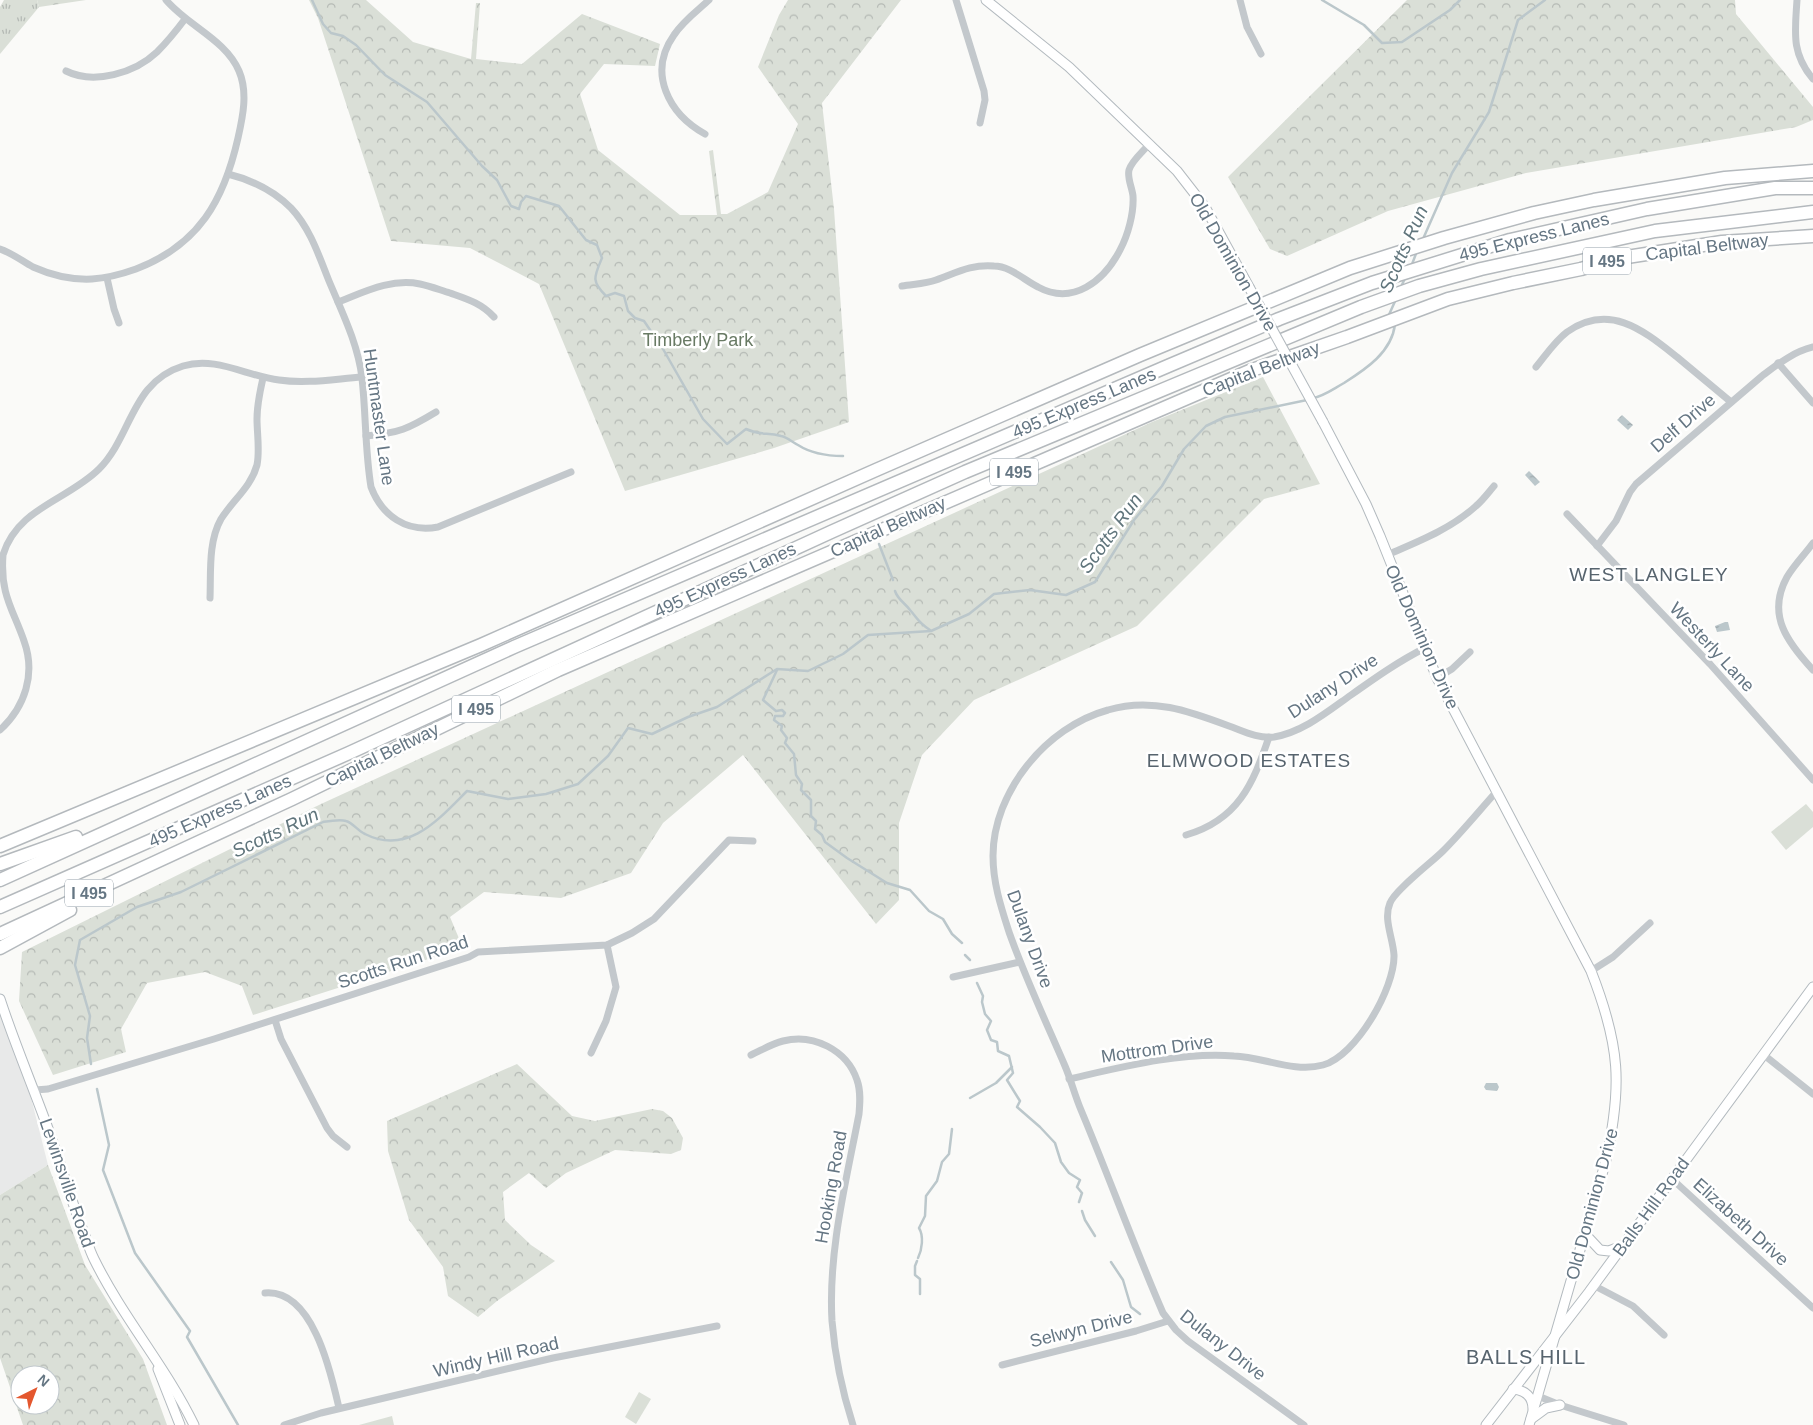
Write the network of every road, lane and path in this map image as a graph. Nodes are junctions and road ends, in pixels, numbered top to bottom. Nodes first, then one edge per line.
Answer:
1 (166, 0) edge
2 (709, 0) edge
3 (956, 0) edge
4 (986, 0) edge
5 (1240, 0) edge
6 (1797, 0) edge
7 (185, 19) junction
8 (1261, 54) dead end
9 (66, 71) dead end
10 (1813, 79) edge
11 (980, 123) dead end
12 (705, 134) dead end
13 (1150, 143) junction
14 (1813, 171) edge
15 (228, 174) junction
16 (1813, 188) edge
17 (1813, 212) edge
18 (1813, 236) edge
19 (0, 249) edge
20 (107, 278) junction
21 (902, 286) dead end
22 (338, 302) junction
23 (494, 316) dead end
24 (118, 324) dead end
25 (1813, 347) edge
26 (1778, 364) junction
27 (1536, 367) dead end
28 (362, 377) junction
29 (263, 378) junction
30 (1731, 402) junction
31 (1813, 404) edge
32 (436, 412) dead end
33 (366, 436) junction
34 (571, 472) dead end
35 (1494, 486) dead end
36 (1567, 514) dead end
37 (1813, 543) edge
38 (1597, 546) junction
39 (1387, 556) junction
40 (210, 598) dead end
41 (1426, 648) junction
42 (1470, 652) dead end
43 (1813, 670) edge
44 (1437, 678) junction
45 (0, 730) edge
46 (1269, 737) junction
47 (1813, 780) edge
48 (1497, 792) junction
49 (154, 810) junction
50 (1186, 835) dead end
51 (753, 842) dead end
52 (0, 846) edge
53 (179, 852) junction
54 (0, 864) edge
55 (0, 880) edge
56 (0, 907) edge
57 (1650, 924) dead end
58 (0, 934) edge
59 (607, 945) junction
60 (0, 948) edge
61 (1020, 962) junction
62 (1591, 971) junction
63 (953, 977) dead end
64 (1813, 987) edge
65 (0, 999) edge
66 (275, 1020) junction
67 (591, 1053) dead end
68 (751, 1055) dead end
69 (1764, 1055) junction
70 (1069, 1078) junction
71 (35, 1090) junction
72 (1813, 1094) edge
73 (347, 1147) dead end
74 (1672, 1179) junction
75 (1585, 1234) junction
76 (1622, 1246) junction
77 (1593, 1285) junction
78 (265, 1293) dead end
79 (1813, 1308) edge
80 (1168, 1321) junction
81 (717, 1326) dead end
82 (1556, 1334) junction
83 (1664, 1335) dead end
84 (153, 1357) junction
85 (1002, 1365) dead end
86 (1514, 1389) junction
87 (1538, 1396) junction
88 (1560, 1405) junction
89 (339, 1408) junction
90 (1531, 1419) edge
91 (179, 1424) edge
92 (194, 1425) edge
93 (284, 1425) edge
94 (853, 1425) edge
95 (1304, 1425) edge
96 (1486, 1425) edge
97 (1624, 1425) edge

1 - 7 street
2 - 12 street
3 - 11 street
4 - 13 main road, Old Dominion Drive
5 - 8 street
6 - 10 street
7 - 9 street
7 - 15 street
13 - 21 street
13 - 39 main road, Old Dominion Drive, bridge
14 - 52 highway
15 - 20 street
15 - 22 street, Huntmaster Lane
16 - 49 highway, 495 Express Lanes / I 495
17 - 56 highway, 495 Express Lanes / I 495
18 - 53 highway, Capital Beltway / I 495
19 - 20 street
20 - 24 street
22 - 23 street
22 - 28 street, Huntmaster Lane
25 - 26 street, Delf Drive
26 - 30 street, Delf Drive
26 - 31 street
27 - 30 street
28 - 29 street
28 - 33 street, Huntmaster Lane
29 - 40 street
29 - 45 street
30 - 38 street, Delf Drive
32 - 33 street
33 - 34 street, Huntmaster Lane
35 - 39 street
36 - 38 street, Westerly Lane
37 - 43 street
38 - 47 street, Westerly Lane
39 - 41 main road, Old Dominion Drive
41 - 44 main road, Old Dominion Drive
41 - 46 street, Dulany Drive
42 - 44 street
44 - 48 main road, Old Dominion Drive
46 - 50 street
46 - 61 street, Dulany Drive
48 - 62 main road, Old Dominion Drive
48 - 70 street, Mottrom Drive
49 - 54 highway
49 - 55 highway, 495 Express Lanes / I 495
51 - 59 street, Scotts Run Road
53 - 58 highway, Capital Beltway / I 495
53 - 60 highway
57 - 62 street
59 - 66 street, Scotts Run Road
59 - 67 street
61 - 63 street
61 - 70 street, Dulany Drive
62 - 75 main road, Old Dominion Drive
64 - 69 main road, Balls Hill Road
65 - 71 main road, Lewinsville Road
66 - 71 street, Scotts Run Road
66 - 73 street
68 - 94 street, Hooking Road
69 - 72 street
69 - 74 main road, Balls Hill Road
70 - 80 street, Dulany Drive
71 - 84 main road, Lewinsville Road
74 - 76 main road, Balls Hill Road
74 - 79 street, Elizabeth Drive
75 - 76 main road
75 - 82 main road, Old Dominion Drive
76 - 77 main road, Balls Hill Road
77 - 82 main road, Balls Hill Road
77 - 83 street
78 - 89 street
80 - 85 street, Selwyn Drive
80 - 95 street, Dulany Drive
81 - 89 street, Windy Hill Road
82 - 86 main road, Balls Hill Road
82 - 87 main road, Old Dominion Drive
84 - 91 main road, Lewinsville Road
84 - 92 main road, Lewinsville Road
86 - 90 main road
86 - 96 main road, Balls Hill Road
87 - 88 street
87 - 90 main road, Old Dominion Drive
88 - 90 main road
88 - 97 street
89 - 93 street, Windy Hill Road

